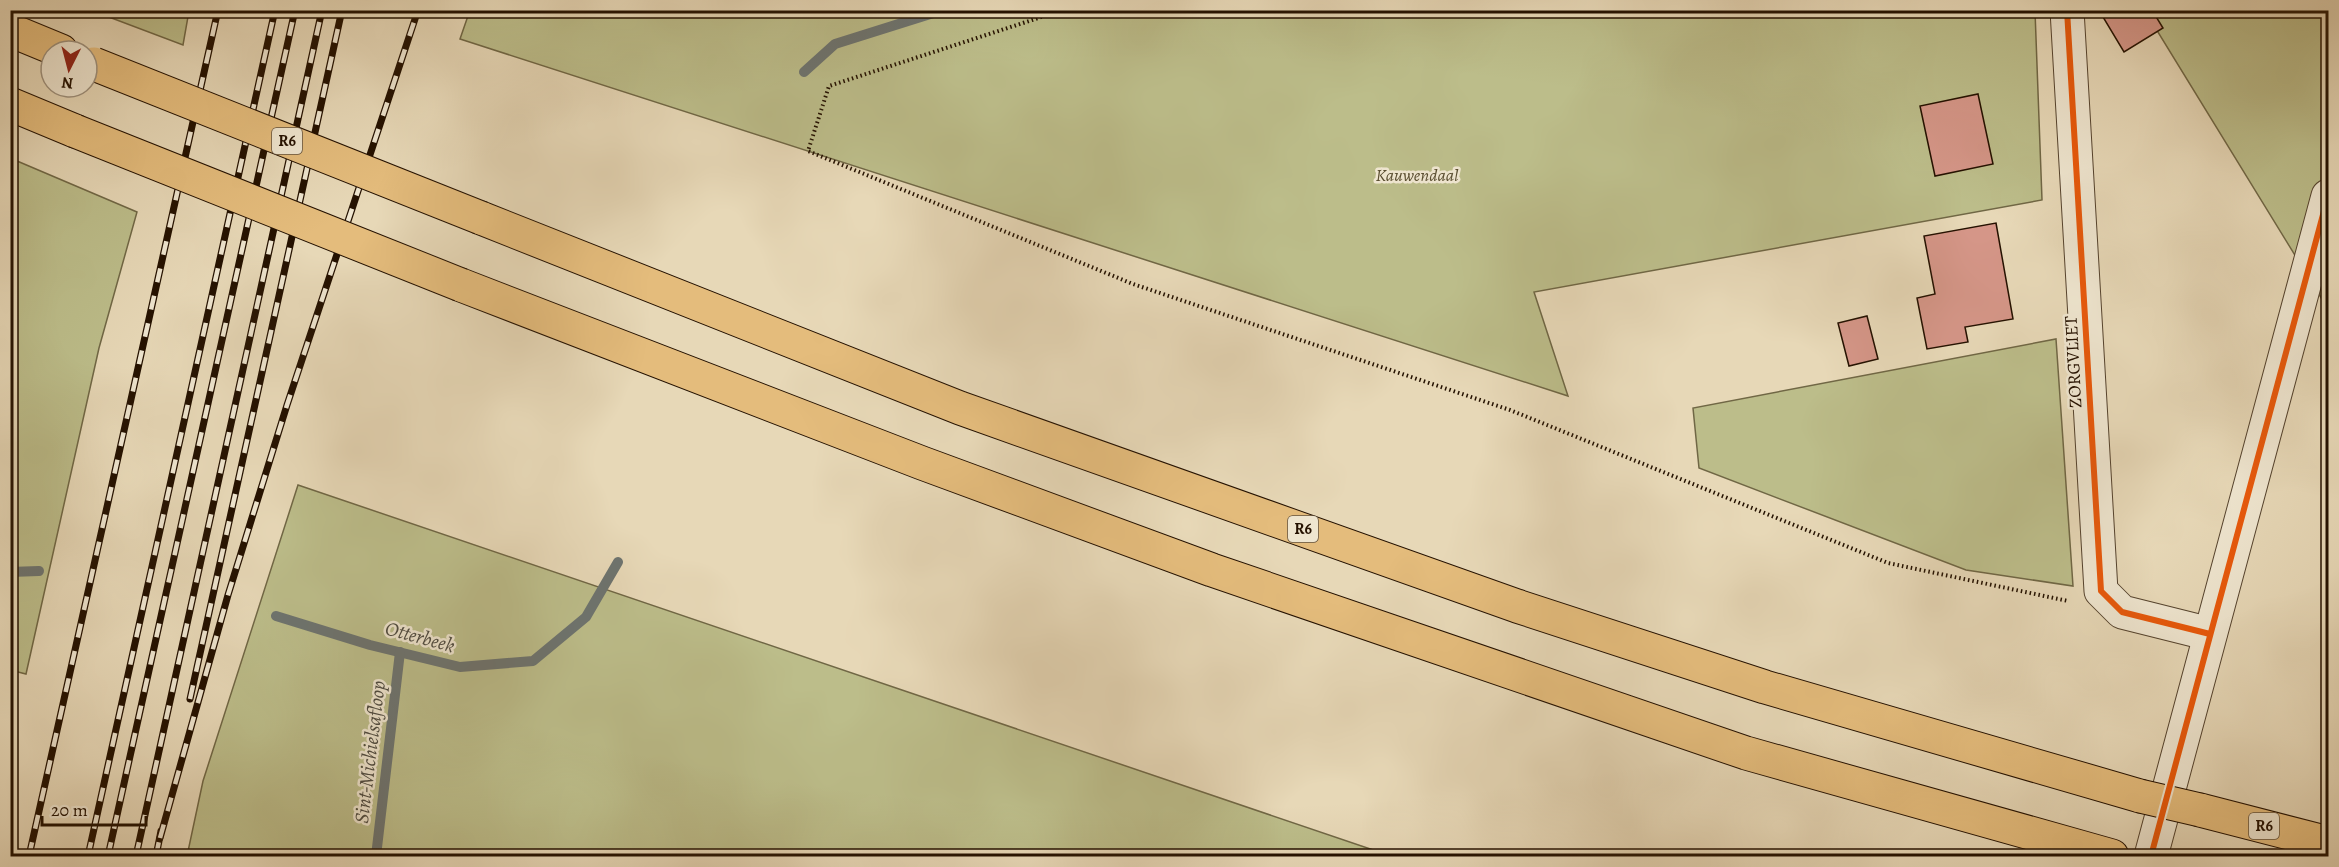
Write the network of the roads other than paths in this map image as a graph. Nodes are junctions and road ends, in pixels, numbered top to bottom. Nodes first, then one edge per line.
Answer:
1 (2067, 10) edge
2 (10, 30) edge
3 (39, 42) edge
4 (99, 67) edge
5 (10, 104) edge
6 (2328, 196) edge
7 (2210, 634) junction
8 (2328, 843) edge
9 (2112, 856) edge
10 (2151, 856) edge

1 - 7 street, ZORGVLIET
2 - 3 highway
4 - 8 highway, R6, bridge
5 - 9 highway, bridge
6 - 7 street
7 - 10 street

